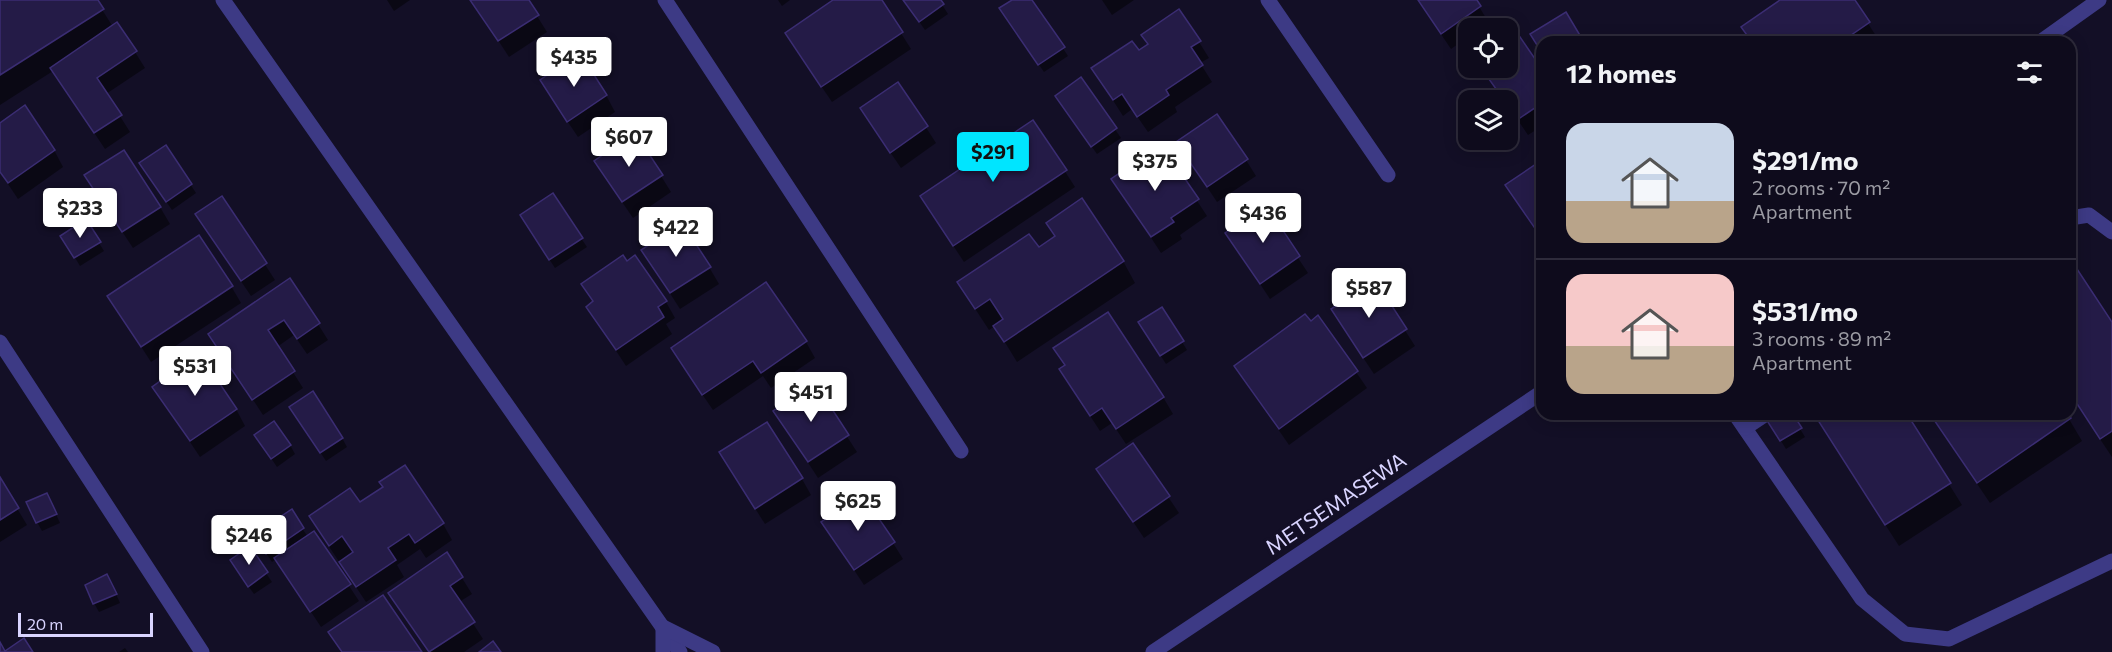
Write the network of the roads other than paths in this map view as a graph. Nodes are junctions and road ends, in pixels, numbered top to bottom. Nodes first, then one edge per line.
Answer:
1 (223, 0) edge
2 (665, 0) edge
3 (1268, 0) edge
4 (2093, 2) edge
5 (2048, 36) edge
6 (1388, 175) dead end
7 (2076, 217) edge
8 (2112, 232) edge
9 (0, 342) edge
10 (1536, 396) edge
11 (1739, 420) edge
12 (1757, 420) edge
13 (1745, 428) junction
14 (961, 451) dead end
15 (2112, 561) edge
16 (663, 627) junction
17 (202, 652) edge
18 (663, 652) edge
19 (680, 652) edge
20 (713, 652) edge
21 (1153, 652) edge

1 - 16 street
2 - 14 street
3 - 6 street
4 - 5 street
7 - 8 street
9 - 17 street
10 - 21 street, METSEMASEWA
11 - 13 street
12 - 13 street
13 - 15 street
16 - 18 street
16 - 19 street
16 - 20 street

